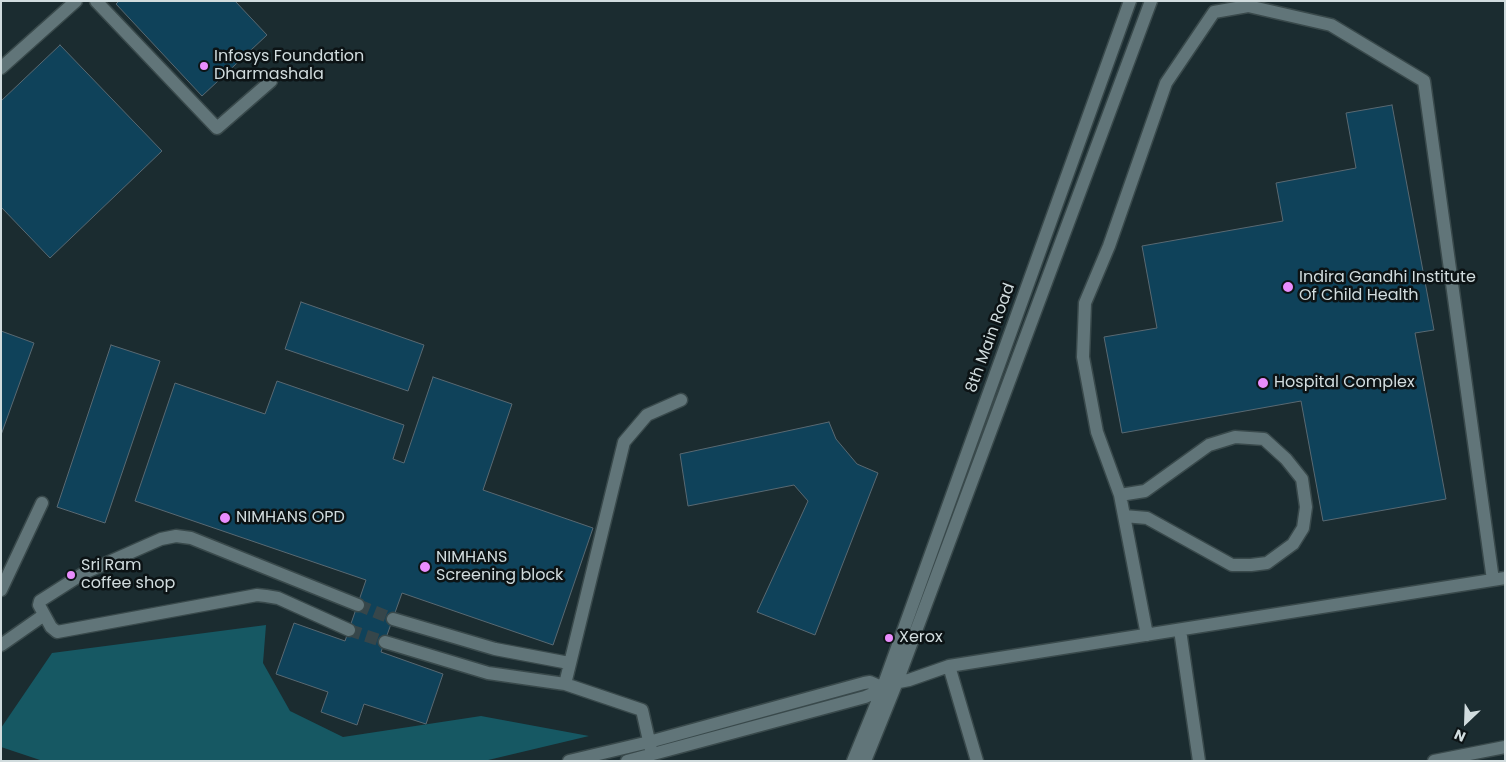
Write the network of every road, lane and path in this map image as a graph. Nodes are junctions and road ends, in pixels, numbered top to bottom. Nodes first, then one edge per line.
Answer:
1 (76, 1) edge
2 (96, 1) edge
3 (1130, 1) edge
4 (1151, 1) edge
5 (1, 68) edge
6 (272, 81) dead end
7 (681, 400) dead end
8 (1120, 495) junction
9 (42, 503) dead end
10 (1124, 516) junction
11 (1499, 579) edge
12 (1, 590) edge
13 (358, 605) tunnel mouth
14 (44, 615) junction
15 (393, 619) tunnel mouth
16 (349, 630) tunnel mouth
17 (1180, 630) junction
18 (1147, 635) junction
19 (385, 642) tunnel mouth
20 (1, 645) edge
21 (570, 663) junction
22 (949, 666) junction
23 (897, 682) junction
24 (565, 684) junction
25 (881, 686) junction
26 (1505, 747) edge
27 (650, 748) junction
28 (569, 761) edge
29 (627, 761) edge
30 (853, 761) edge
31 (865, 761) edge
32 (977, 761) edge
33 (1199, 761) edge
34 (1434, 761) edge

1 - 5 street
2 - 6 street
3 - 25 street, 8th Main Road
4 - 23 street, 8th Main Road
7 - 21 street
8 - 10 street
8 - 10 street
8 - 11 street
9 - 12 street
10 - 18 street
11 - 17 street
13 - 14 street
14 - 16 street
14 - 20 street
15 - 21 street
17 - 18 street
17 - 33 street
18 - 22 street
19 - 24 street
21 - 24 street
22 - 23 street
22 - 32 street
23 - 25 street
23 - 31 street, 8th Main Road
24 - 27 street
25 - 27 street
25 - 30 street, 8th Main Road
26 - 34 street
27 - 28 street
27 - 29 street

